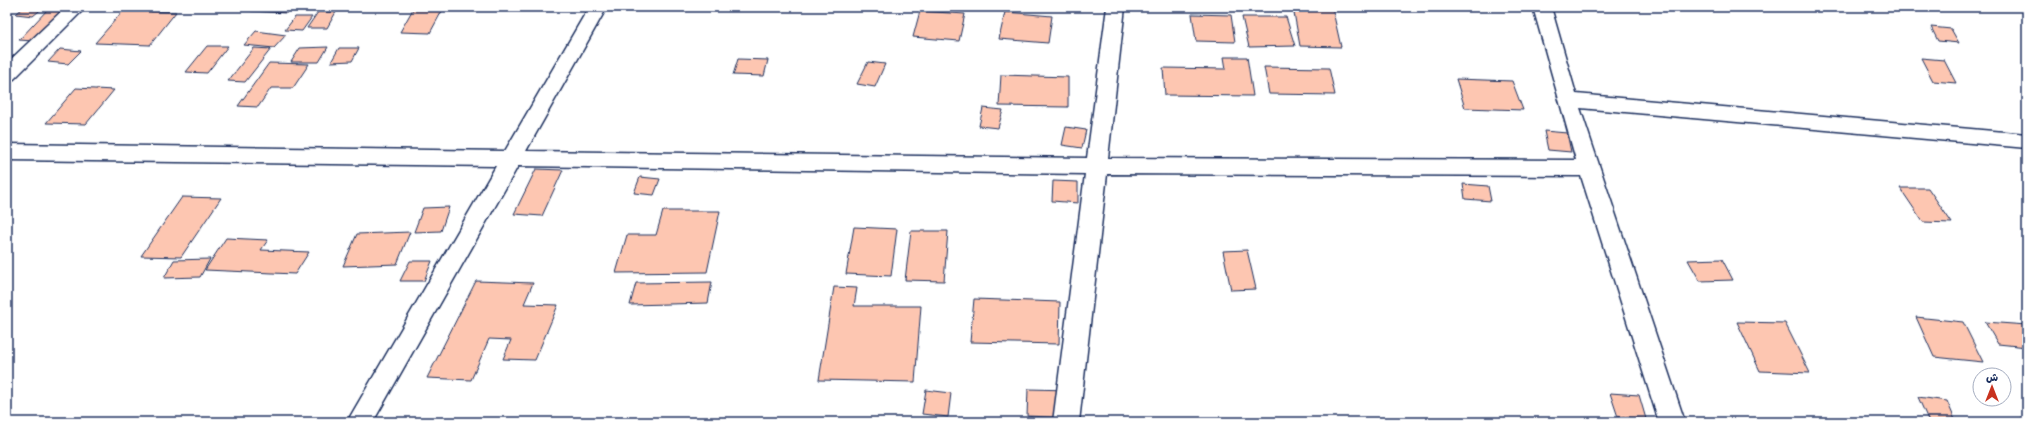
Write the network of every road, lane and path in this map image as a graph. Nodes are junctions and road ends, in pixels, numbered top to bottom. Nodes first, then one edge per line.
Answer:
1 (77, 7) edge
2 (598, 7) edge
3 (1116, 7) edge
4 (1542, 7) edge
5 (7, 74) edge
6 (1569, 100) junction
7 (2027, 141) edge
8 (7, 152) edge
9 (510, 160) junction
10 (1095, 166) junction
11 (1589, 168) junction
12 (360, 422) edge
13 (1066, 422) edge
14 (1672, 422) edge

1 - 5 street
2 - 9 street
3 - 10 street
4 - 6 street
6 - 7 street
6 - 11 street
8 - 9 street
9 - 10 street
9 - 12 street
10 - 11 street
10 - 13 street
11 - 14 street

